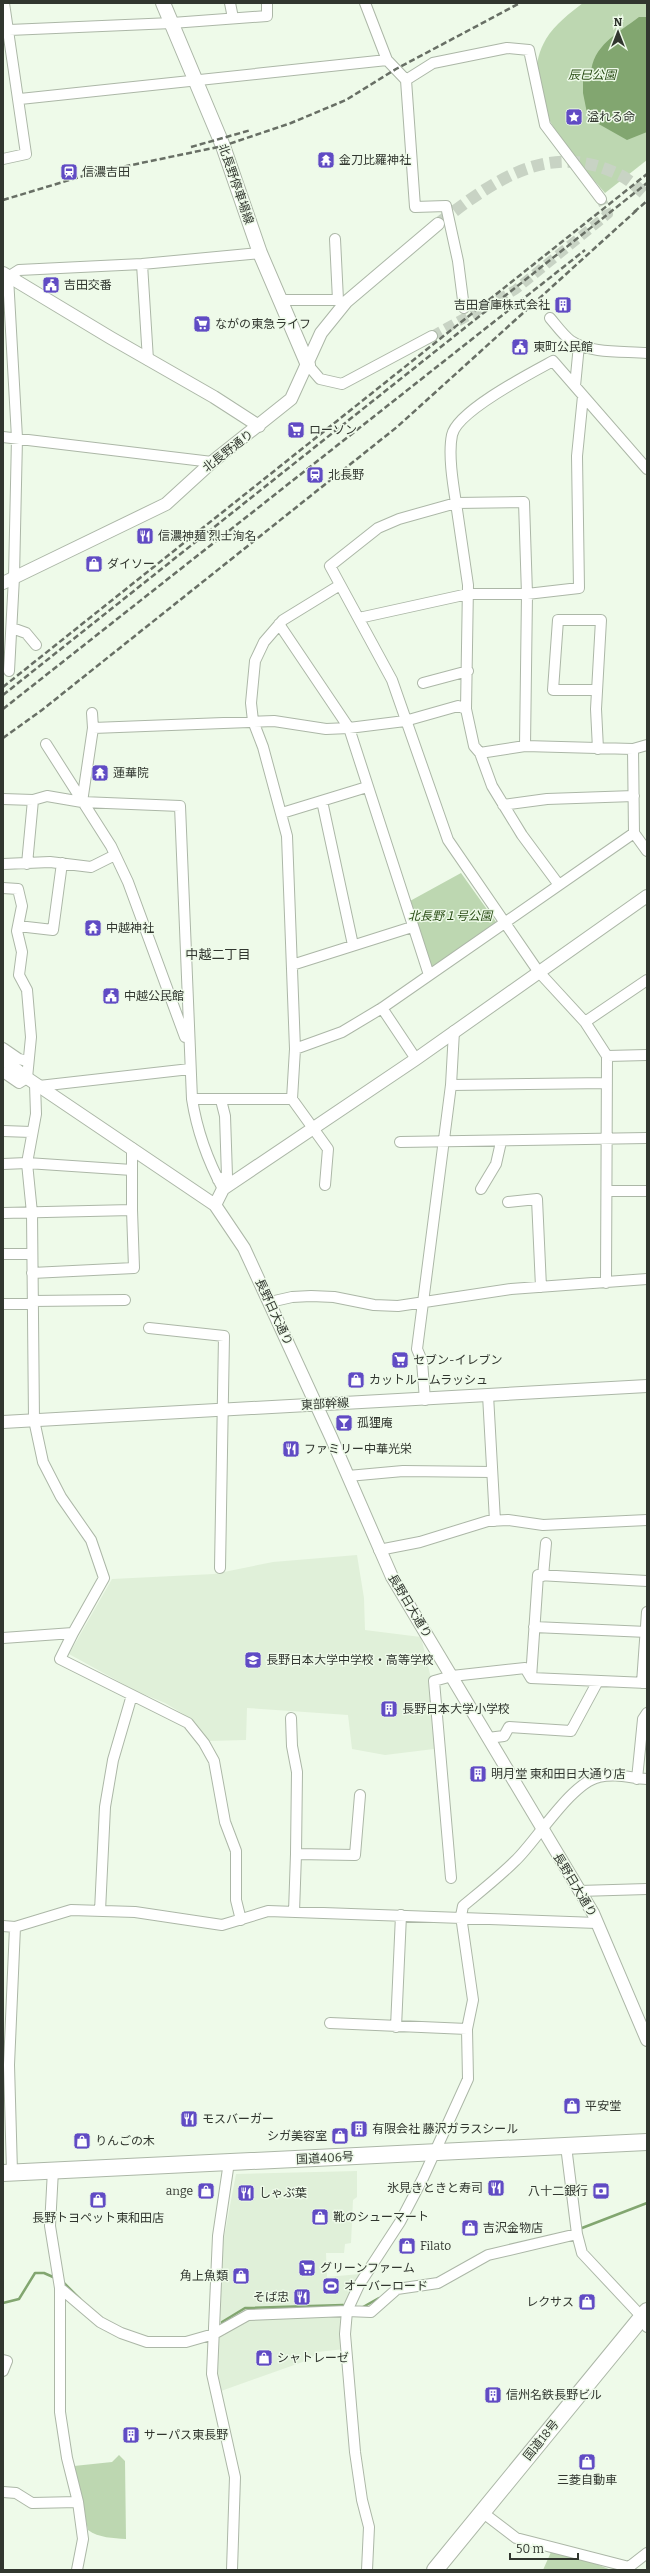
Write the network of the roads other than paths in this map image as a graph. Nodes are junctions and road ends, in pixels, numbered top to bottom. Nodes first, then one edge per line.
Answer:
1 (4, 3) edge
2 (163, 3) edge
3 (230, 3) edge
4 (267, 3) edge
5 (365, 3) edge
6 (233, 18) junction
7 (172, 23) junction
8 (8, 30) junction
9 (387, 60) junction
10 (406, 80) junction
11 (196, 81) junction
12 (20, 99) junction
13 (3, 159) edge
14 (600, 199) tunnel mouth
15 (438, 224) tunnel mouth
16 (335, 239) dead end
17 (260, 254) junction
18 (142, 264) junction
19 (6, 275) edge
20 (280, 300) junction
21 (6, 306) edge
22 (464, 308) dead end
23 (550, 318) dead end
24 (432, 336) tunnel mouth
25 (579, 345) junction
26 (647, 353) edge
27 (148, 360) junction
28 (308, 365) junction
29 (575, 386) junction
30 (583, 396) junction
31 (259, 426) junction
32 (3, 437) edge
33 (17, 438) junction
34 (212, 462) junction
35 (647, 469) edge
36 (456, 503) junction
37 (14, 577) junction
38 (3, 583) edge
39 (340, 585) junction
40 (468, 594) junction
41 (526, 594) junction
42 (359, 618) junction
43 (279, 624) junction
44 (12, 628) junction
45 (36, 645) dead end
46 (9, 671) dead end
47 (468, 672) junction
48 (423, 683) dead end
49 (597, 690) junction
50 (466, 709) junction
51 (92, 713) dead end
52 (253, 721) junction
53 (405, 721) junction
54 (93, 728) junction
55 (349, 728) junction
56 (46, 744) dead end
57 (647, 745) edge
58 (525, 746) junction
59 (598, 749) junction
60 (633, 749) junction
61 (480, 753) junction
62 (367, 787) junction
63 (634, 796) junction
64 (3, 799) edge
65 (33, 800) junction
66 (322, 801) junction
67 (82, 802) junction
68 (504, 804) junction
69 (282, 813) junction
70 (634, 833) junction
71 (647, 851) edge
72 (115, 855) junction
73 (62, 863) junction
74 (3, 864) edge
75 (27, 864) junction
76 (559, 885) junction
77 (3, 888) edge
78 (647, 896) edge
79 (504, 924) junction
80 (18, 926) junction
81 (412, 927) junction
82 (353, 945) junction
83 (292, 965) junction
84 (538, 971) junction
85 (429, 975) junction
86 (647, 980) edge
87 (382, 1008) junction
88 (585, 1022) junction
89 (454, 1031) junction
90 (185, 1037) dead end
91 (3, 1048) edge
92 (294, 1050) junction
93 (647, 1055) edge
94 (607, 1056) junction
95 (3, 1059) edge
96 (416, 1059) junction
97 (28, 1061) junction
98 (190, 1069) junction
99 (3, 1072) edge
100 (34, 1083) junction
101 (607, 1083) junction
102 (451, 1085) junction
103 (192, 1099) junction
104 (292, 1099) junction
105 (221, 1100) junction
106 (313, 1128) junction
107 (3, 1131) edge
108 (31, 1132) junction
109 (647, 1138) edge
110 (608, 1139) junction
111 (443, 1141) junction
112 (400, 1142) dead end
113 (501, 1142) junction
114 (132, 1148) junction
115 (27, 1163) junction
116 (3, 1164) edge
117 (132, 1170) junction
118 (221, 1184) junction
119 (325, 1185) dead end
120 (481, 1189) dead end
121 (607, 1191) junction
122 (647, 1192) edge
123 (508, 1202) dead end
124 (215, 1205) junction
125 (132, 1210) junction
126 (3, 1213) edge
127 (32, 1213) junction
128 (3, 1254) edge
129 (32, 1254) junction
130 (32, 1273) junction
131 (647, 1279) edge
132 (606, 1283) junction
133 (541, 1287) junction
134 (125, 1300) dead end
135 (32, 1302) junction
136 (270, 1302) junction
137 (422, 1302) junction
138 (3, 1304) edge
139 (149, 1328) dead end
140 (647, 1386) edge
141 (488, 1396) junction
142 (425, 1400) junction
143 (316, 1405) junction
144 (224, 1409) junction
145 (34, 1420) junction
146 (3, 1422) edge
147 (492, 1472) junction
148 (348, 1476) junction
149 (647, 1520) edge
150 (495, 1521) junction
151 (546, 1542) dead end
152 (379, 1550) junction
153 (220, 1568) dead end
154 (544, 1576) junction
155 (647, 1582) edge
156 (647, 1612) edge
157 (534, 1627) junction
158 (646, 1632) edge
159 (73, 1633) junction
160 (3, 1638) edge
161 (452, 1676) junction
162 (531, 1678) junction
163 (598, 1681) junction
164 (644, 1683) edge
165 (132, 1695) junction
166 (647, 1713) edge
167 (291, 1718) dead end
168 (488, 1738) junction
169 (643, 1749) edge
170 (642, 1779) edge
171 (360, 1795) dead end
172 (541, 1827) junction
173 (296, 1854) junction
174 (451, 1878) dead end
175 (647, 1890) edge
176 (579, 1891) junction
177 (100, 1911) junction
178 (294, 1912) junction
179 (401, 1915) junction
180 (461, 1916) junction
181 (241, 1920) junction
182 (597, 1923) junction
183 (3, 1926) edge
184 (15, 1927) junction
185 (330, 2023) dead end
186 (396, 2027) junction
187 (467, 2029) junction
188 (647, 2040) edge
189 (6, 2066) edge
190 (647, 2142) edge
191 (566, 2146) junction
192 (435, 2152) junction
193 (230, 2162) junction
194 (53, 2170) junction
195 (7, 2173) edge
196 (577, 2234) junction
197 (60, 2288) junction
198 (347, 2311) junction
199 (645, 2318) edge
200 (214, 2334) junction
201 (3, 2360) edge
202 (3, 2371) edge
203 (3, 2492) edge
204 (78, 2502) junction
205 (482, 2512) junction
206 (647, 2553) edge
207 (77, 2570) edge
208 (232, 2570) edge
209 (368, 2570) edge
210 (435, 2570) edge

1 - 8 street
2 - 7 main road, 北長野停車場線
3 - 6 street
4 - 6 street
5 - 9 street
6 - 7 street
7 - 8 street
7 - 11 main road, 北長野停車場線
8 - 12 street
9 - 10 street
9 - 11 street
10 - 14 street
10 - 22 street
11 - 12 street
11 - 17 main road, 北長野停車場線
12 - 13 street
15 - 28 street, 北長野通り
16 - 20 street
17 - 18 street
17 - 20 main road, 北長野停車場線
18 - 19 street
18 - 27 street
19 - 21 street
19 - 27 street
20 - 28 main road, 北長野停車場線
21 - 33 street
23 - 25 street
24 - 28 street
25 - 26 street
25 - 29 street
27 - 31 street
28 - 31 street, 北長野通り
29 - 30 street
29 - 36 street
30 - 35 street
30 - 41 street
31 - 34 street, 北長野通り
32 - 33 street
33 - 34 street
33 - 37 street
34 - 37 street, 北長野通り
36 - 39 street
36 - 40 street
36 - 41 street
37 - 38 street, 北長野通り
37 - 44 street
39 - 42 street
39 - 43 street
40 - 41 street
40 - 42 street
40 - 47 street
41 - 58 street
42 - 53 street
43 - 52 street
43 - 55 street
44 - 45 street
44 - 46 street
47 - 48 street
47 - 50 street
49 - 49 street
49 - 59 street
50 - 53 street
50 - 61 street
51 - 54 street
52 - 54 street
52 - 55 street
52 - 69 street
53 - 55 street
53 - 79 street
54 - 67 street
55 - 62 street
56 - 67 street
57 - 60 street
58 - 59 street
58 - 61 street
59 - 60 street
60 - 63 street
61 - 68 street
62 - 66 street
62 - 81 street
63 - 68 street
63 - 70 street
64 - 65 street
65 - 67 street
65 - 75 street
66 - 69 street
66 - 82 street
67 - 72 street
67 - 98 street
68 - 76 street
69 - 83 street
70 - 71 street
70 - 76 street
72 - 73 street
72 - 90 street
73 - 75 street
73 - 80 street
74 - 75 street
76 - 79 street
77 - 80 street
78 - 84 street
79 - 84 street
79 - 85 street
80 - 97 street
81 - 82 street
81 - 85 street
82 - 83 street
83 - 92 street
84 - 88 street
84 - 89 street
85 - 87 street
86 - 88 street
87 - 92 street
87 - 96 street
88 - 94 street
89 - 96 street
89 - 102 street
91 - 97 street
92 - 104 street
93 - 94 street
94 - 101 street
95 - 100 street
96 - 106 street
97 - 100 street
98 - 100 street
98 - 103 street
99 - 100 street
100 - 108 street
100 - 114 street
101 - 102 street
101 - 110 street
102 - 111 street
103 - 105 street
103 - 118 street
104 - 105 street
104 - 106 street
105 - 118 street
106 - 118 street
106 - 119 street
107 - 108 street
108 - 115 street
109 - 110 street
110 - 113 street
110 - 121 street
111 - 112 street
111 - 113 street
111 - 137 street
113 - 120 street
114 - 117 street
114 - 124 street
115 - 116 street
115 - 117 street
115 - 127 street
117 - 125 street
118 - 124 street
121 - 122 street
121 - 132 street
123 - 133 street
124 - 136 street, 長野日大通り
125 - 127 street
125 - 130 street
126 - 127 street
127 - 129 street
128 - 129 street
129 - 130 street
130 - 135 street
131 - 132 street
132 - 133 street
133 - 137 street
134 - 135 street
135 - 138 street
135 - 145 street
136 - 137 street
136 - 143 street, 長野日大通り
137 - 142 street
139 - 144 street
140 - 141 street, 東部幹線
141 - 142 street, 東部幹線
141 - 147 street
142 - 143 street, 東部幹線
143 - 144 street, 東部幹線
143 - 148 street, 長野日大通り
144 - 145 street, 東部幹線
144 - 153 street
145 - 146 street, 東部幹線
145 - 159 street
147 - 148 street
147 - 150 street
148 - 152 street, 長野日大通り
149 - 150 street
150 - 152 street
151 - 154 street
152 - 161 street, 長野日大通り
154 - 155 street
154 - 157 street
156 - 158 street
157 - 158 street
157 - 162 street
158 - 164 street
159 - 160 street
159 - 165 street
161 - 162 street
161 - 168 street, 長野日大通り
161 - 174 street
162 - 163 street
163 - 164 street
163 - 168 street
165 - 177 street
165 - 181 street
166 - 169 street
167 - 173 street
168 - 172 street, 長野日大通り
169 - 170 street
170 - 172 street
171 - 173 street
172 - 176 street, 長野日大通り
172 - 180 street
173 - 178 street
175 - 176 street
176 - 182 street, 長野日大通り
177 - 181 street
177 - 184 street
178 - 179 street
178 - 181 street
179 - 180 street
179 - 186 street
180 - 182 street
180 - 187 street
182 - 188 street, 長野日大通り
183 - 184 street
184 - 189 street
185 - 186 street
186 - 187 street
187 - 192 street
189 - 195 street
190 - 191 highway, 国道406号
191 - 192 highway, 国道406号
191 - 196 street
192 - 193 highway, 国道406号
192 - 198 street
193 - 194 highway, 国道406号
193 - 200 street
194 - 195 highway, 国道406号
194 - 197 street
196 - 198 street
196 - 199 street
197 - 200 street
197 - 204 street
198 - 200 street
198 - 209 street
199 - 205 highway, 国道18号
200 - 208 street
201 - 202 street
203 - 204 street
204 - 207 street
205 - 206 street
205 - 210 highway, 国道18号

